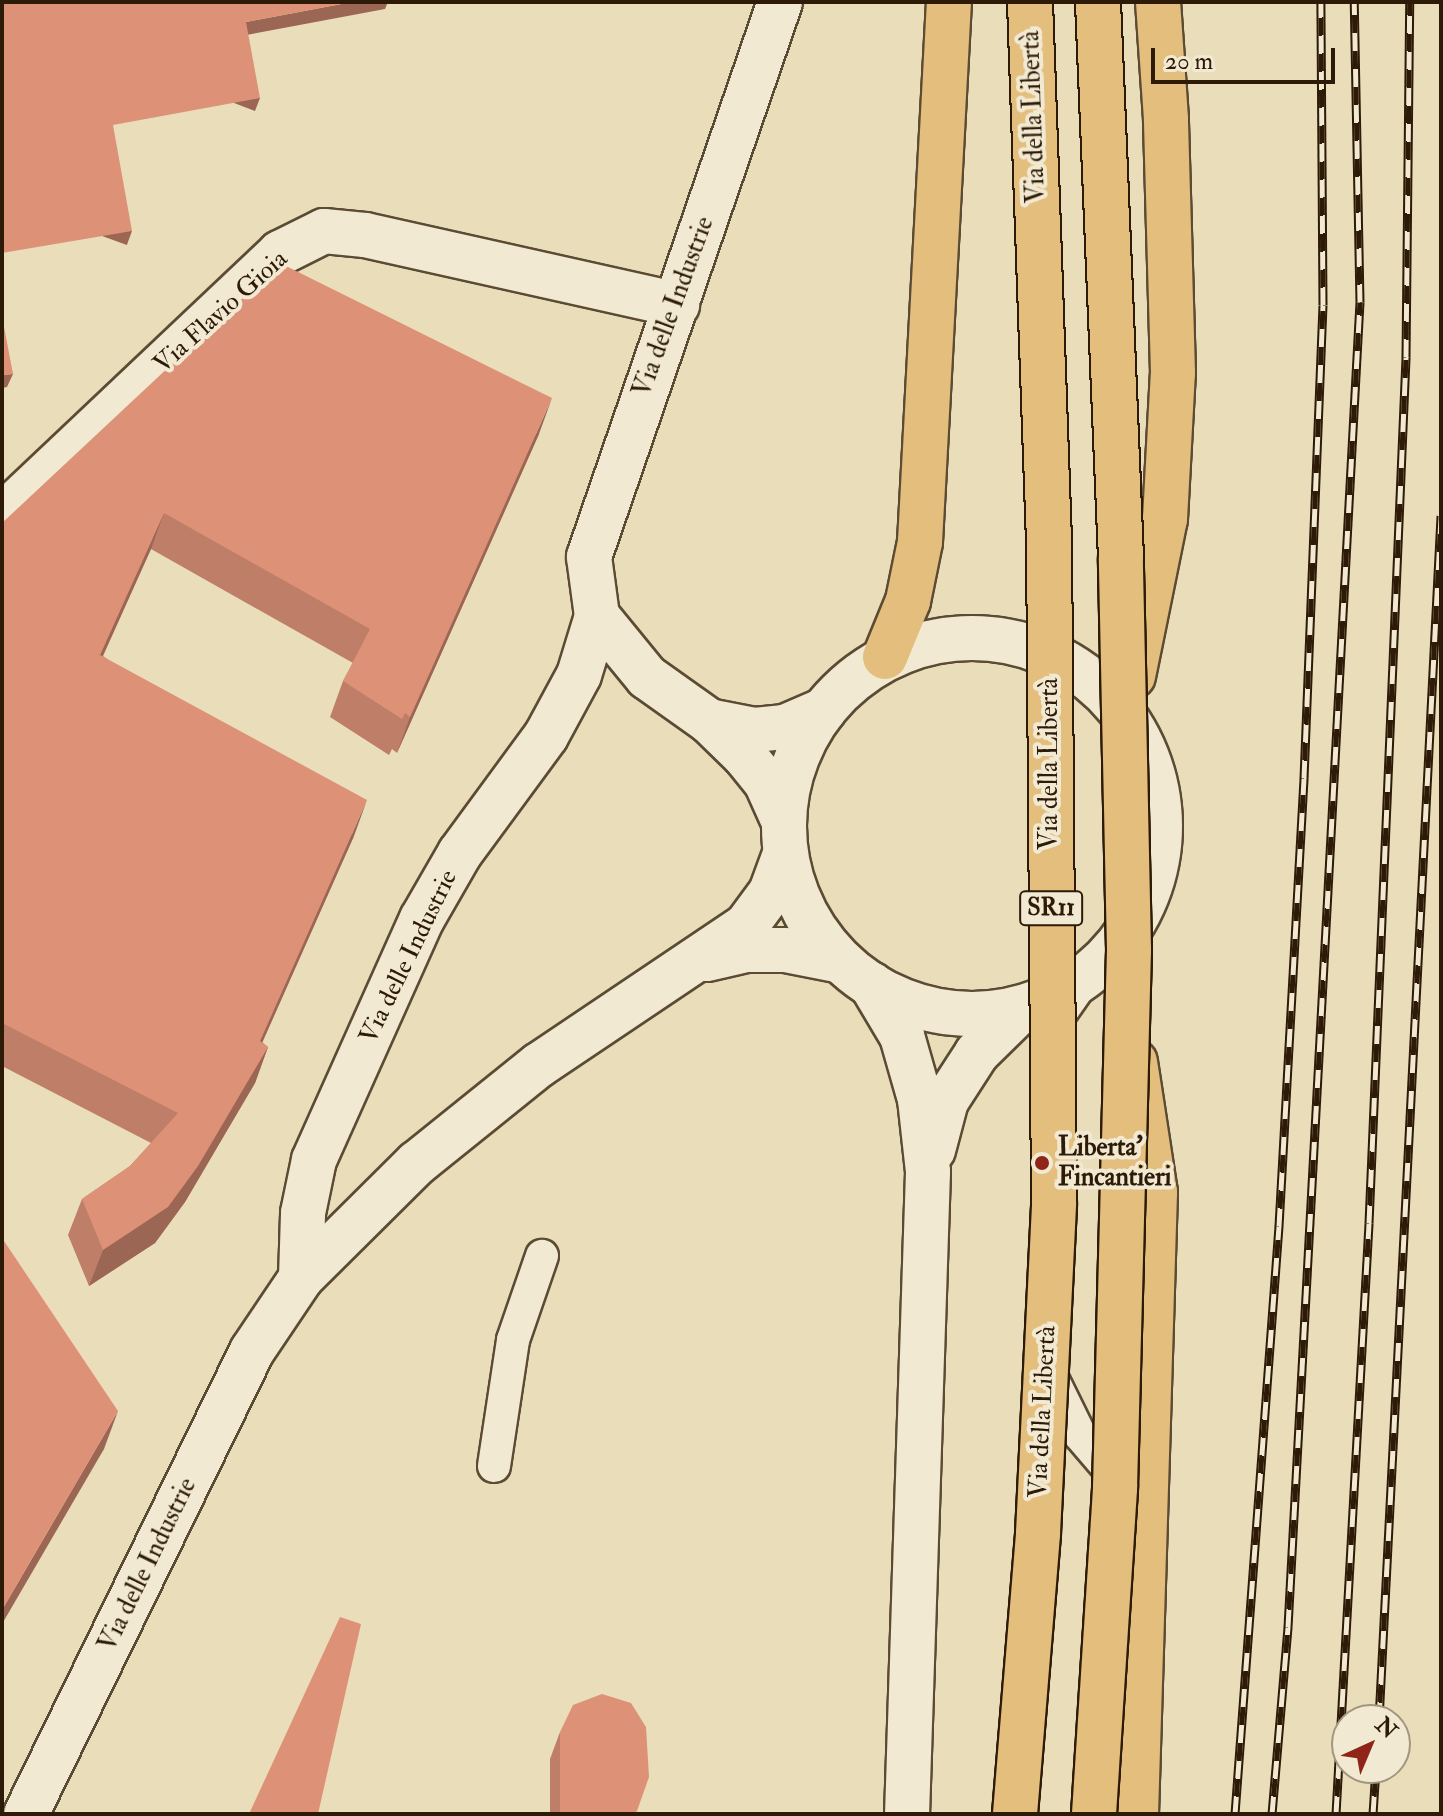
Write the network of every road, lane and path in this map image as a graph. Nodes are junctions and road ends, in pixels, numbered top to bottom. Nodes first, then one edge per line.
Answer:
1 (780, 2) edge
2 (949, 2) edge
3 (1030, 2) edge
4 (1098, 2) edge
5 (1158, 2) edge
6 (677, 305) junction
7 (2, 516) edge
8 (597, 616) junction
9 (885, 657) junction
10 (824, 710) junction
11 (709, 721) junction
12 (1139, 737) junction
13 (784, 838) junction
14 (1124, 940) junction
15 (701, 960) junction
16 (856, 972) junction
17 (1086, 977) junction
18 (1024, 1007) junction
19 (928, 1172) junction
20 (542, 1256) dead end
21 (301, 1278) junction
22 (494, 1466) dead end
23 (1148, 1516) junction
24 (26, 1814) edge
25 (907, 1814) edge
26 (1015, 1814) edge
27 (1094, 1814) edge
28 (1136, 1814) edge

1 - 6 street, Via delle Industrie
2 - 9 highway
3 - 26 highway, Via della Libertà / SR11, bridge
4 - 27 highway, bridge
5 - 12 highway
6 - 7 street, Via Flavio Gioia
6 - 8 street, Via delle Industrie
8 - 11 street
8 - 21 street, Via delle Industrie
9 - 10 street
9 - 12 street
10 - 11 street
10 - 13 street
11 - 13 street
12 - 14 street
13 - 15 street, Via delle Industrie
13 - 16 street
14 - 17 street
14 - 23 highway
15 - 16 street, Via delle Industrie
15 - 21 street, Via delle Industrie
16 - 18 street
16 - 19 street
17 - 18 street
17 - 23 lane
18 - 19 street
19 - 25 street
20 - 22 lane
21 - 24 street, Via delle Industrie
23 - 28 highway

